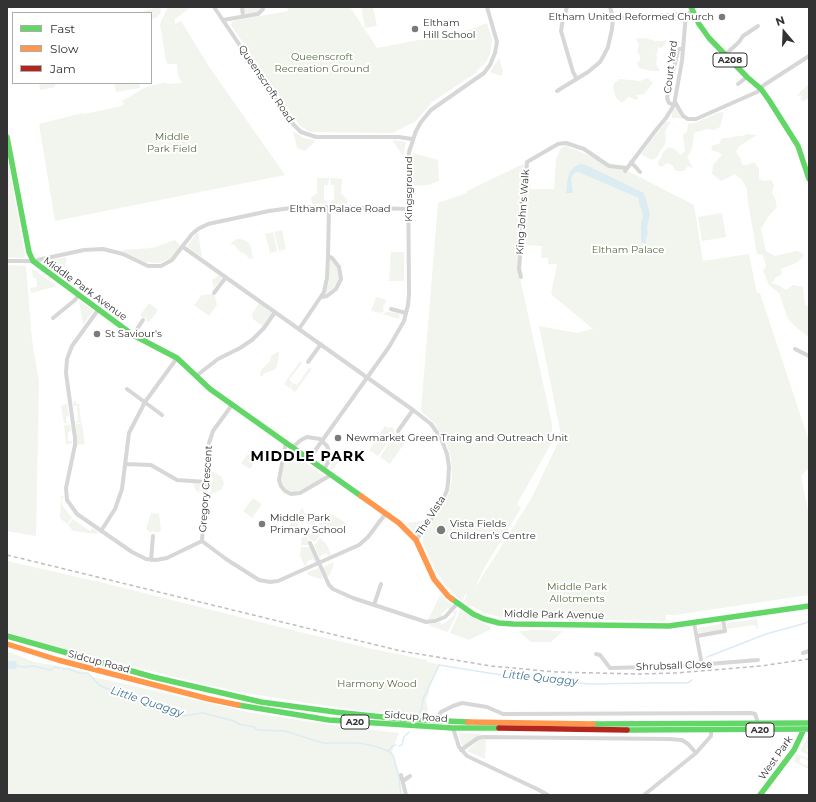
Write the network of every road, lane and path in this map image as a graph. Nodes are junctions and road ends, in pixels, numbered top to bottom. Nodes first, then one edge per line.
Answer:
1 (214, 7) edge
2 (242, 7) edge
3 (262, 7) edge
4 (487, 7) edge
5 (567, 7) edge
6 (610, 7) edge
7 (693, 12) edge
8 (686, 14) junction
9 (243, 16) junction
10 (613, 18) junction
11 (223, 20) junction
12 (758, 26) dead end
13 (683, 49) junction
14 (725, 55) junction
15 (809, 56) edge
16 (747, 77) junction
17 (577, 79) junction
18 (738, 84) dead end
19 (761, 89) junction
20 (557, 91) dead end
21 (675, 104) junction
22 (7, 137) edge
23 (412, 139) junction
24 (631, 162) junction
25 (626, 169) joint
26 (640, 172) dead end
27 (809, 179) edge
28 (329, 206) junction
29 (409, 209) junction
30 (183, 247) junction
31 (328, 256) junction
32 (7, 261) edge
33 (33, 261) junction
34 (226, 277) junction
35 (521, 277) dead end
36 (214, 293) dead end
37 (78, 296) junction
38 (322, 297) junction
39 (391, 309) dead end
40 (98, 310) junction
41 (275, 312) junction
42 (406, 313) junction
43 (53, 318) dead end
44 (143, 320) dead end
45 (299, 329) junction
46 (133, 335) junction
47 (321, 344) junction
48 (795, 349) dead end
49 (809, 356) edge
50 (177, 358) junction
51 (308, 362) dead end
52 (196, 376) junction
53 (367, 377) junction
54 (127, 389) dead end
55 (145, 402) junction
56 (232, 405) junction
57 (413, 410) junction
58 (162, 415) dead end
59 (398, 431) dead end
60 (322, 440) junction
61 (286, 442) junction
62 (293, 447) junction
63 (309, 458) junction
64 (125, 464) junction
65 (324, 470) junction
66 (331, 475) junction
67 (206, 482) junction
68 (386, 513) junction
69 (101, 531) junction
70 (153, 536) dead end
71 (416, 540) junction
72 (202, 541) junction
73 (310, 543) dead end
74 (151, 560) junction
75 (319, 564) junction
76 (381, 584) dead end
77 (457, 604) junction
78 (374, 605) junction
79 (809, 606) edge
80 (723, 619) junction
81 (694, 623) junction
82 (7, 636) edge
83 (697, 636) junction
84 (7, 644) edge
85 (809, 651) edge
86 (803, 653) dead end
87 (596, 654) dead end
88 (758, 660) dead end
89 (702, 665) junction
90 (434, 721) junction
91 (758, 723) junction
92 (809, 723) edge
93 (453, 728) junction
94 (806, 729) edge
95 (711, 730) junction
96 (461, 750) junction
97 (696, 753) junction
98 (401, 775) dead end
99 (410, 776) dead end
100 (402, 781) junction
101 (406, 795) edge
102 (548, 795) edge
103 (644, 795) edge
104 (760, 795) edge

1 - 11 street, Queenscroft Road
2 - 9 street
3 - 9 street
4 - 23 street, Kingsground
5 - 17 street
6 - 10 street
7 - 8 street
7 - 14 main road, A208
8 - 10 street
8 - 13 street, Court Yard
9 - 11 street
10 - 17 street
11 - 23 street, Queenscroft Road
12 - 14 street
13 - 21 street, Court Yard
13 - 21 street
14 - 16 main road, A208
15 - 19 street
16 - 18 street
16 - 19 main road, A208
17 - 20 street
19 - 21 street
19 - 27 main road, A208
21 - 24 street, Court Yard
22 - 33 main road, Middle Park Avenue
23 - 29 street, Kingsground
24 - 25 street, Court Yard
24 - 26 street
25 - 35 street, King John's Walk
28 - 29 street, Eltham Palace Road
28 - 30 street, Eltham Palace Road
28 - 31 street
29 - 42 street, Kingsground
30 - 33 street, Eltham Palace Road
30 - 34 street, The Vista
31 - 38 street
31 - 38 street
32 - 33 street, Eltham Palace Road
33 - 37 main road, Middle Park Avenue
34 - 36 street
34 - 41 street, The Vista
37 - 40 main road, Middle Park Avenue
37 - 43 street
38 - 45 street
39 - 42 street
40 - 46 main road, Middle Park Avenue
40 - 69 street
41 - 45 street, The Vista
41 - 52 street
42 - 53 street, Kingsground
44 - 46 street
45 - 47 street, The Vista
46 - 50 main road, Middle Park Avenue
47 - 51 street
47 - 53 street, The Vista
48 - 49 street
50 - 52 main road, Middle Park Avenue
50 - 55 street
52 - 56 main road, Middle Park Avenue
53 - 57 street, The Vista
53 - 60 street, Kingsground
54 - 55 street
55 - 58 street
55 - 64 street
56 - 61 main road, Middle Park Avenue
56 - 67 street, Gregory Crescent
57 - 59 street
57 - 71 street, The Vista
60 - 62 street
60 - 63 street, Kingsground
60 - 65 street
61 - 62 main road, Middle Park Avenue
61 - 66 street
62 - 63 main road, Middle Park Avenue
63 - 65 main road, Middle Park Avenue
64 - 67 street
64 - 69 street
65 - 66 main road, Middle Park Avenue
66 - 68 main road, Middle Park Avenue
67 - 72 street, Gregory Crescent
68 - 71 main road, Middle Park Avenue
68 - 75 street, Gregory Crescent
69 - 74 street
70 - 74 street
71 - 77 main road, Middle Park Avenue
72 - 74 street
72 - 75 street, Gregory Crescent
73 - 75 street
75 - 78 street
76 - 78 street
77 - 78 street
77 - 81 main road, Middle Park Avenue
79 - 80 main road, Middle Park Avenue
80 - 81 main road, Middle Park Avenue
80 - 83 street
81 - 83 street
82 - 90 main road, Sidcup Road / A20
83 - 89 street
84 - 93 main road, Sidcup Road / A20
85 - 86 street
87 - 89 street, Shrubsall Close
88 - 89 street, Shrubsall Close
90 - 91 main road, Sidcup Road / A20
90 - 91 street, Sidcup Road
91 - 92 main road, Sidcup Road / A20
93 - 95 main road, Sidcup Road / A20
93 - 96 street
94 - 95 main road, Sidcup Road / A20
94 - 104 main road, West Park
95 - 97 street
96 - 97 street
96 - 102 street
97 - 103 street
98 - 100 street
99 - 100 street
100 - 101 street

